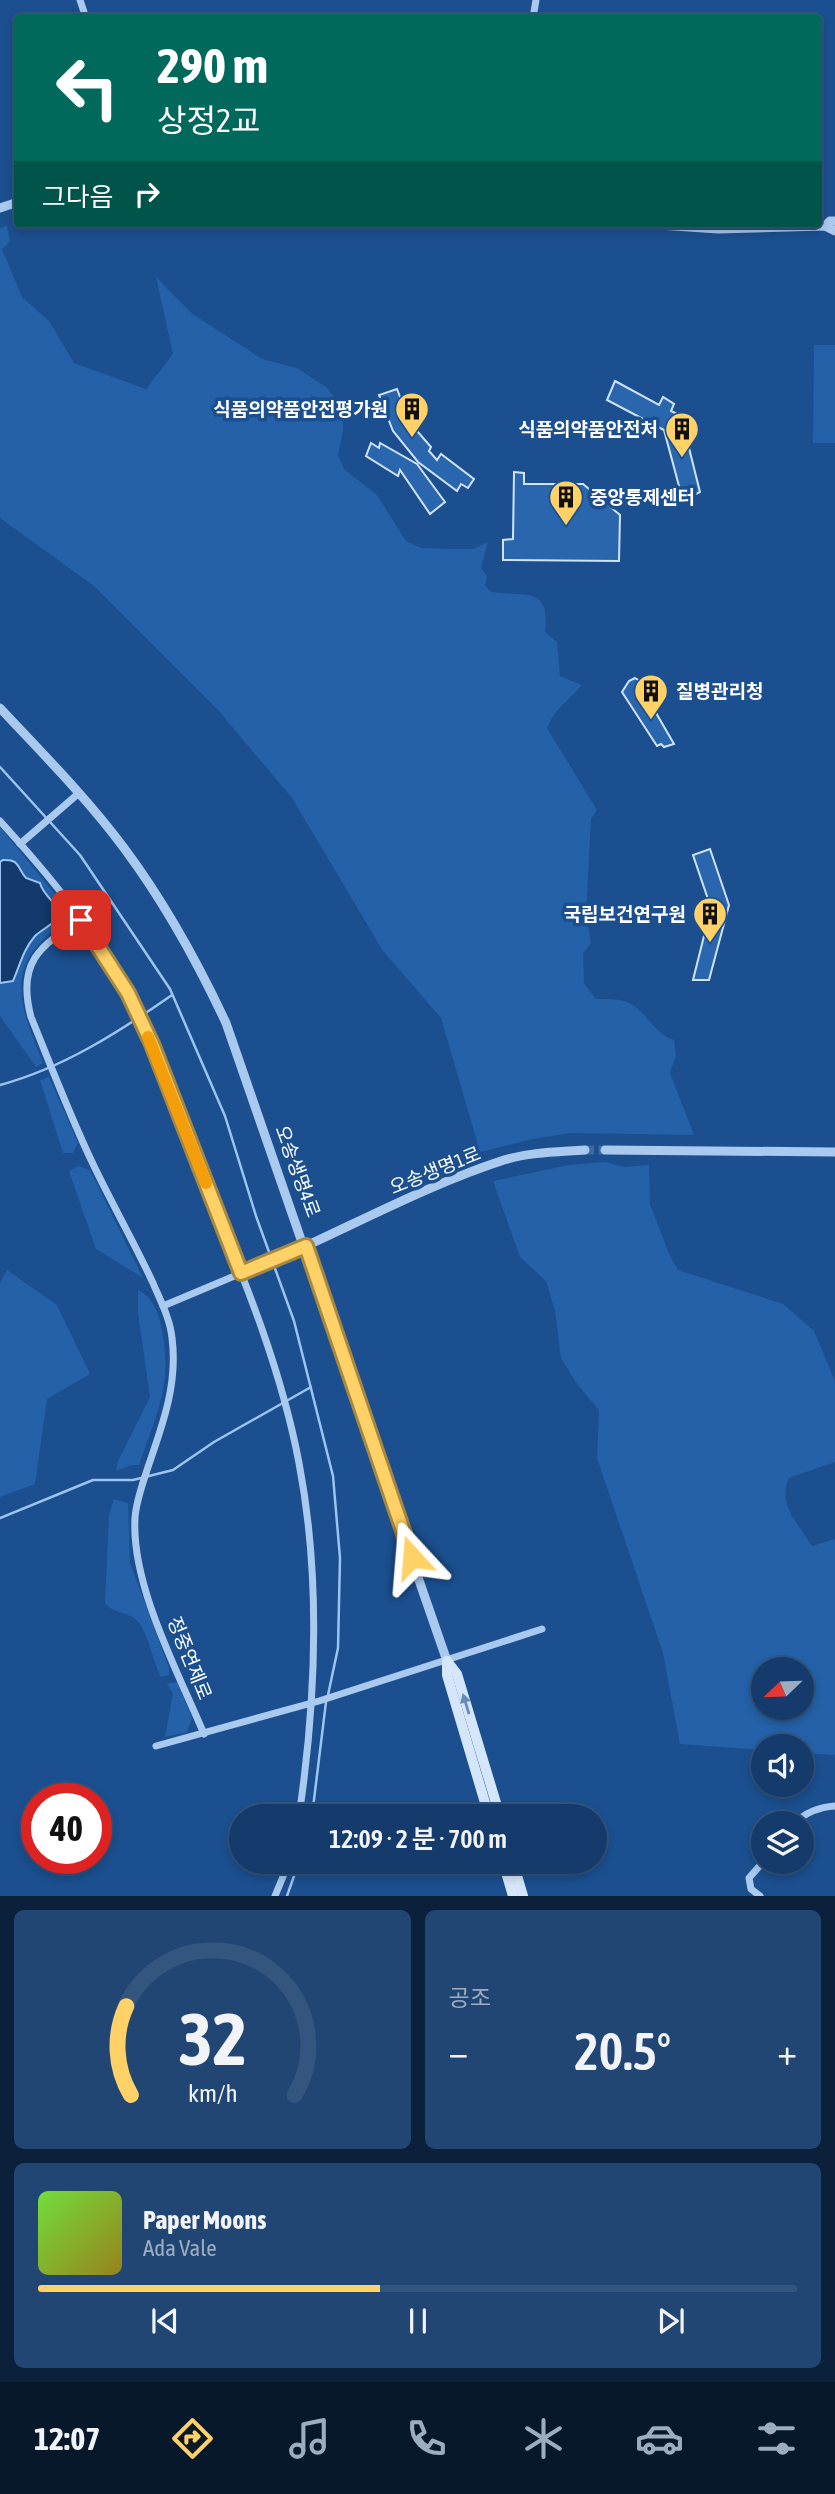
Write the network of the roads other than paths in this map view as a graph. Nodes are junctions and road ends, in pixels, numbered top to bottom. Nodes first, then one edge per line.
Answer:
1 (835, 221) edge
2 (822, 226) edge
3 (825, 226) junction
4 (703, 228) edge
5 (754, 228) edge
6 (835, 231) edge
7 (0, 708) edge
8 (76, 796) junction
9 (0, 821) edge
10 (23, 842) junction
11 (81, 920) junction
12 (585, 1150) tunnel mouth
13 (605, 1150) tunnel mouth
14 (835, 1152) edge
15 (306, 1246) junction
16 (244, 1272) junction
17 (163, 1306) junction
18 (542, 1629) dead end
19 (447, 1661) junction
20 (310, 1703) junction
21 (204, 1734) junction
22 (156, 1746) dead end
23 (300, 1804) edge
24 (485, 1804) edge
25 (495, 1804) edge
26 (835, 1806) edge
27 (814, 1811) edge
28 (284, 1874) edge
29 (507, 1874) edge
30 (517, 1874) edge
31 (752, 1874) edge
32 (275, 1895) edge
33 (513, 1895) edge
34 (523, 1895) edge
35 (760, 1895) edge

1 - 3 street
2 - 3 street
3 - 6 street
4 - 5 street
7 - 8 street, 오송생명4로
8 - 10 street
8 - 15 street, 오송생명4로
9 - 10 street
10 - 11 street
11 - 16 street
11 - 17 street
12 - 15 street, 오송생명1로
13 - 14 street
15 - 16 street
15 - 19 street, 오송생명4로
16 - 17 street
16 - 20 street
17 - 21 street, 정중연제로
18 - 19 street
19 - 20 street
19 - 24 main road
25 -> 19 main road
20 - 21 street
20 - 23 street
21 - 22 street
26 - 27 street
28 - 32 street
29 - 33 main road
30 - 34 main road
31 - 35 street

